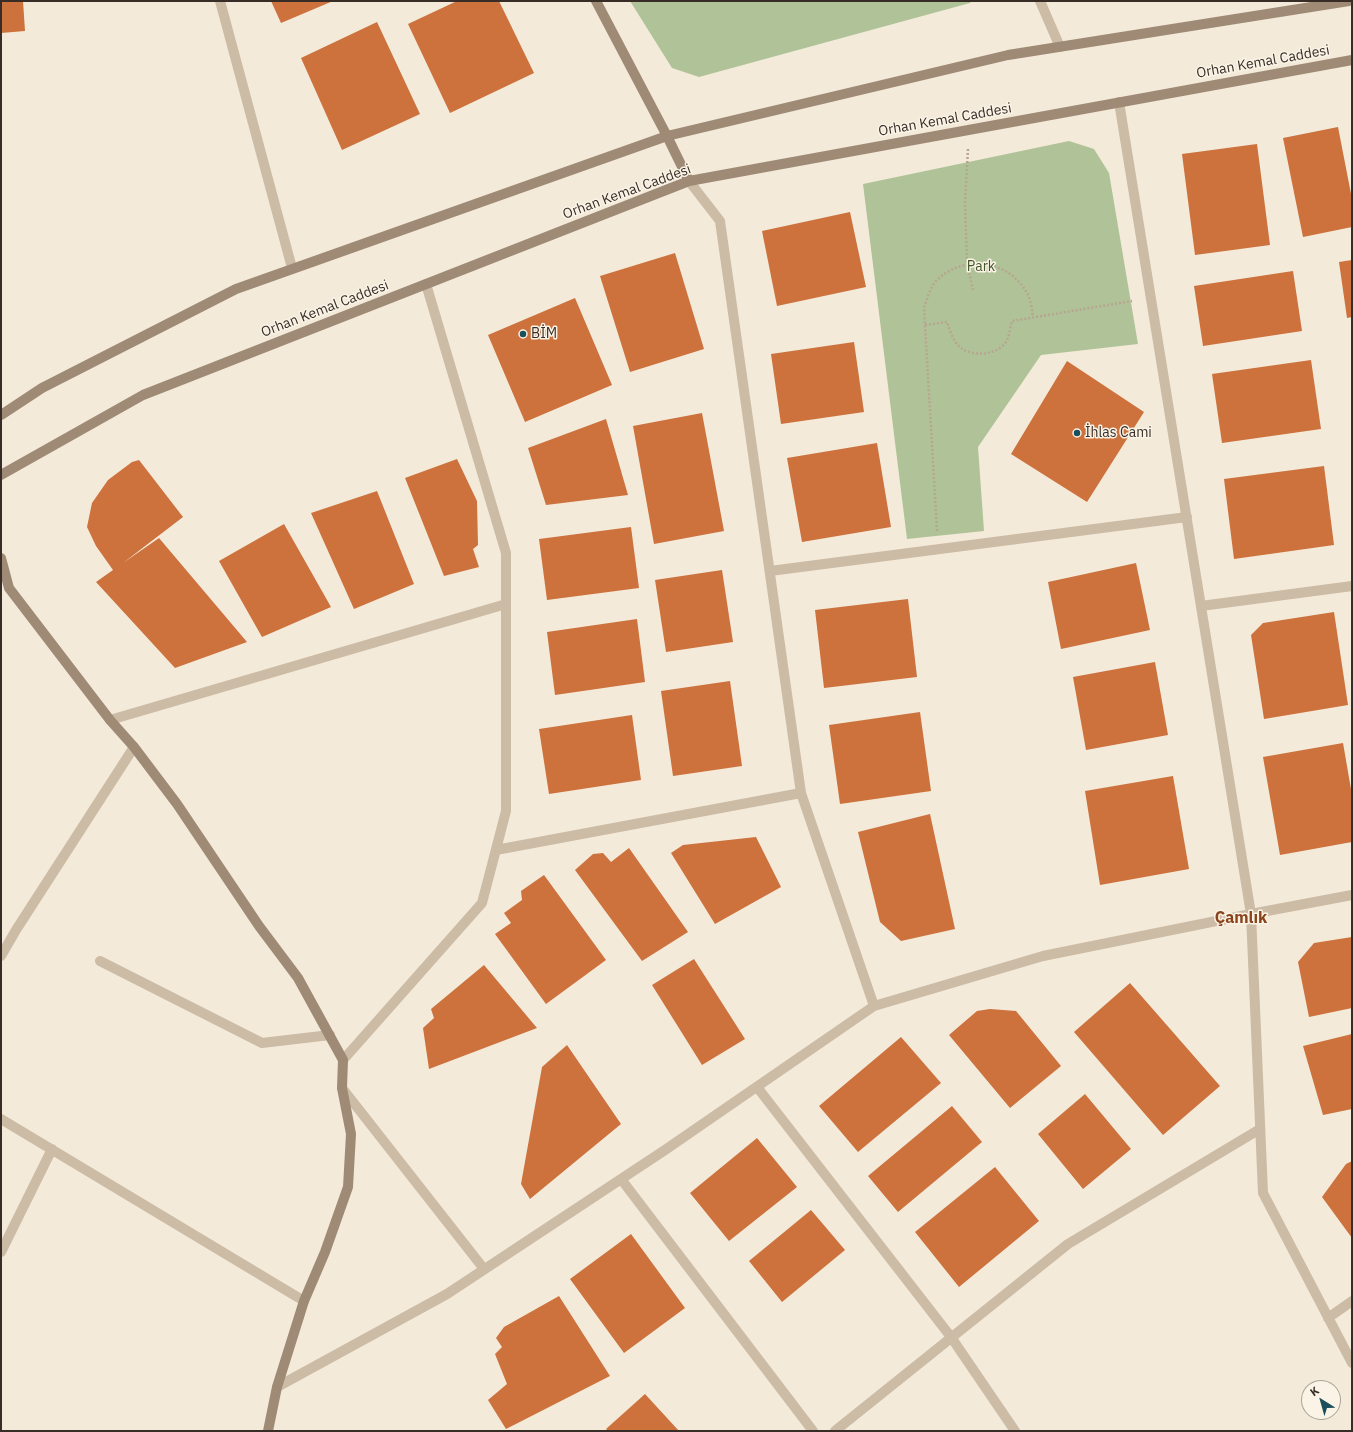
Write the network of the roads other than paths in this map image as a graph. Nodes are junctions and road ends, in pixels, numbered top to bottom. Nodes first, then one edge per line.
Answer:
1 (220, 1) edge
2 (596, 1) edge
3 (1040, 1) edge
4 (1349, 1) edge
5 (1060, 47) junction
6 (1352, 60) edge
7 (1119, 102) junction
8 (667, 136) junction
9 (689, 181) junction
10 (292, 268) junction
11 (426, 284) junction
12 (1, 415) edge
13 (1, 475) edge
14 (1187, 517) junction
15 (1, 558) edge
16 (770, 570) junction
17 (5, 586) edge
18 (1352, 586) edge
19 (506, 604) junction
20 (1201, 606) junction
21 (110, 720) junction
22 (134, 747) junction
23 (801, 793) junction
24 (496, 850) junction
25 (1352, 896) edge
26 (1251, 914) junction
27 (1, 956) edge
28 (100, 961) dead end
29 (874, 1006) junction
30 (330, 1035) junction
31 (343, 1060) junction
32 (757, 1087) junction
33 (342, 1088) junction
34 (1, 1119) edge
35 (1260, 1128) junction
36 (52, 1149) junction
37 (621, 1179) junction
38 (1, 1252) edge
39 (484, 1269) junction
40 (304, 1301) junction
41 (1352, 1301) edge
42 (1328, 1318) junction
43 (951, 1337) junction
44 (1352, 1363) edge
45 (277, 1386) junction
46 (268, 1431) edge
47 (813, 1431) edge
48 (835, 1431) edge
49 (1015, 1431) edge

1 - 10 street
2 - 8 main road
3 - 5 street
4 - 5 main road
5 - 8 main road
6 - 7 main road, Orhan Kemal Caddesi
7 - 9 main road, Orhan Kemal Caddesi
7 - 14 street
8 - 9 main road
8 - 10 main road
9 - 11 main road, Orhan Kemal Caddesi
9 - 16 street
10 - 12 main road
11 - 13 main road, Orhan Kemal Caddesi
11 - 19 street
14 - 16 street
14 - 20 street
15 - 17 main road
16 - 23 street
17 - 21 main road
18 - 20 street
19 - 21 street
19 - 24 street
20 - 26 street
21 - 22 main road
22 - 27 street
22 - 30 main road
23 - 24 street
23 - 29 street
24 - 31 street
25 - 26 street
26 - 29 street
26 - 35 street
28 - 30 street
29 - 32 street
30 - 31 main road
31 - 33 main road
32 - 37 street
32 - 43 street
33 - 39 street
33 - 40 main road
34 - 36 street
35 - 42 street
35 - 43 street
36 - 38 street
36 - 40 street
37 - 39 street
37 - 47 street
39 - 45 street
40 - 45 main road
41 - 42 street
42 - 44 street
43 - 48 street
43 - 49 street
45 - 46 main road

